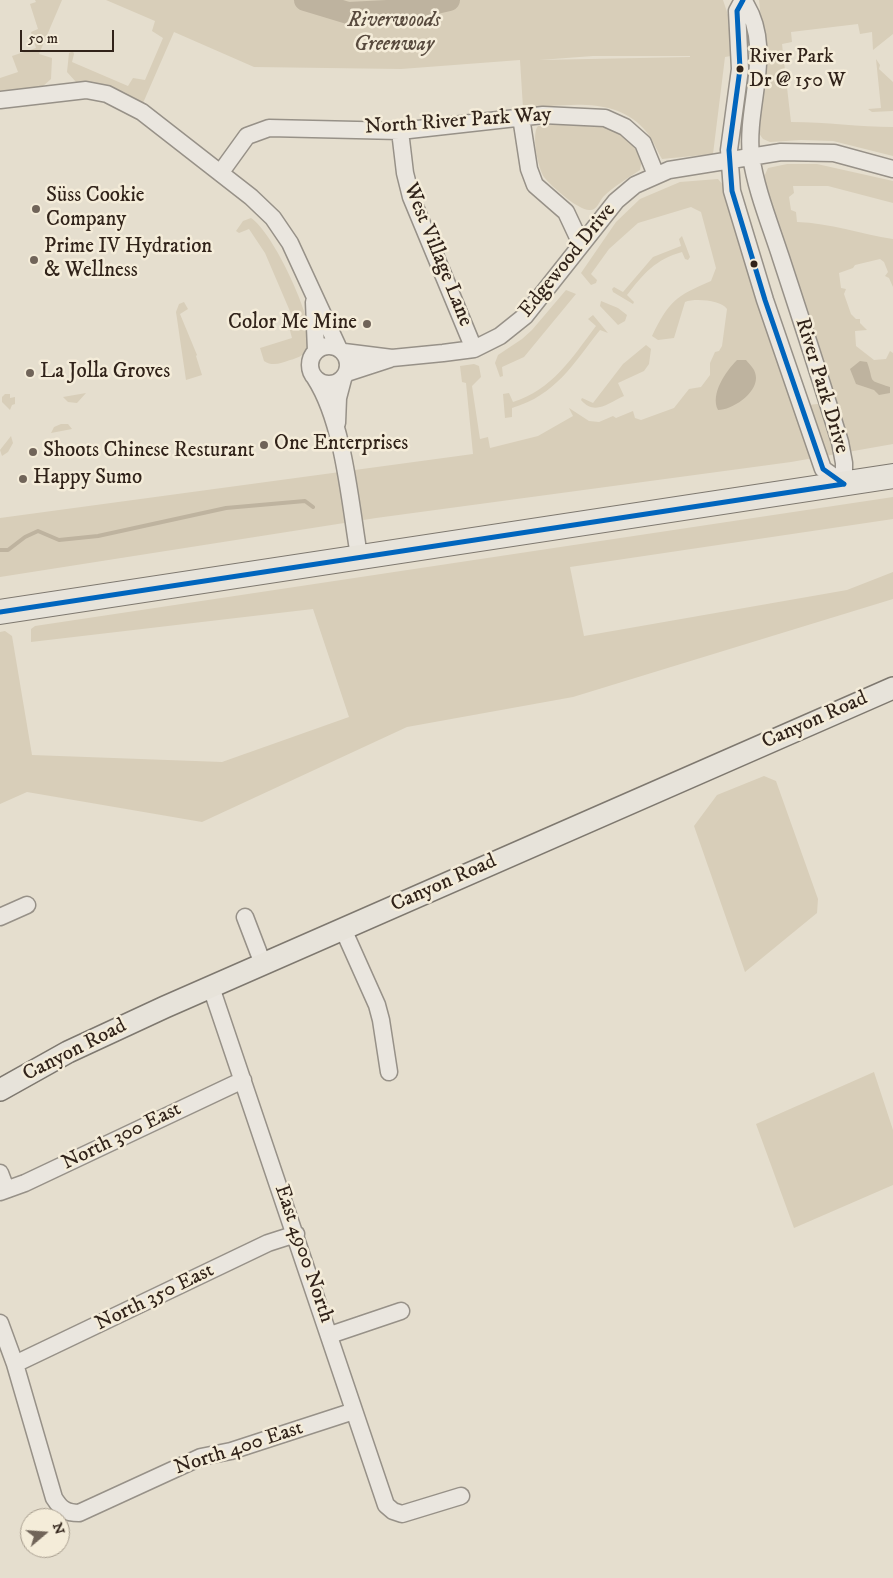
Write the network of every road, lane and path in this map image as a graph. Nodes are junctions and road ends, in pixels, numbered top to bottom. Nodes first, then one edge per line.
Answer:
1 (743, 0) edge
2 (0, 100) edge
3 (521, 117) junction
4 (400, 131) junction
5 (741, 159) junction
6 (893, 169) edge
7 (220, 172) junction
8 (656, 175) junction
9 (566, 212) junction
10 (602, 216) junction
11 (581, 244) junction
12 (314, 298) junction
13 (474, 349) junction
14 (316, 350) junction
15 (341, 350) junction
16 (392, 358) junction
17 (345, 376) junction
18 (315, 378) junction
19 (337, 430) junction
20 (893, 476) edge
21 (844, 484) junction
22 (359, 556) junction
23 (0, 612) edge
24 (893, 688) edge
25 (27, 905) dead end
26 (245, 916) dead end
27 (0, 917) edge
28 (343, 929) junction
29 (263, 964) junction
30 (211, 987) junction
31 (389, 1072) dead end
32 (243, 1080) junction
33 (0, 1090) edge
34 (0, 1174) edge
35 (3, 1191) edge
36 (296, 1234) junction
37 (401, 1311) dead end
38 (0, 1323) edge
39 (330, 1335) junction
40 (14, 1364) junction
41 (354, 1411) junction
42 (461, 1496) dead end

1 - 5 street
1 - 5 street
2 - 7 street
3 - 4 street, North River Park Way
3 - 8 street, North River Park Way
3 - 9 street
4 - 7 street, North River Park Way
4 - 13 street, West Village Lane
5 - 6 street, Edgewood Drive
5 - 8 street, Edgewood Drive
5 - 21 street, River Park Drive
5 - 21 street, River Park Drive
7 - 12 street
8 - 10 street, Edgewood Drive
9 - 10 street
9 - 11 street
10 - 11 street, Edgewood Drive
11 - 13 street, Edgewood Drive
12 - 14 street
12 - 15 street
13 - 16 street, Edgewood Drive
14 - 15 street
14 - 18 street
15 - 16 street, Edgewood Drive
15 - 17 street
16 - 17 street, Edgewood Drive
17 - 18 street
17 - 19 street
18 - 19 street
19 - 22 street
20 - 21 highway
21 - 22 highway
22 - 23 highway
24 - 28 main road, Canyon Road
25 - 27 street
26 - 29 street
28 - 29 main road, Canyon Road
28 - 31 street
29 - 30 main road, Canyon Road
30 - 32 street, East 4900 North
30 - 33 main road, Canyon Road
32 - 35 street, North 300 East
32 - 36 street, East 4900 North
34 - 35 street
36 - 39 street, East 4900 North
36 - 40 street, North 350 East
37 - 39 street
38 - 40 street
39 - 41 street, East 4900 North
40 - 41 street, North 400 East
41 - 42 street, East 4900 North

